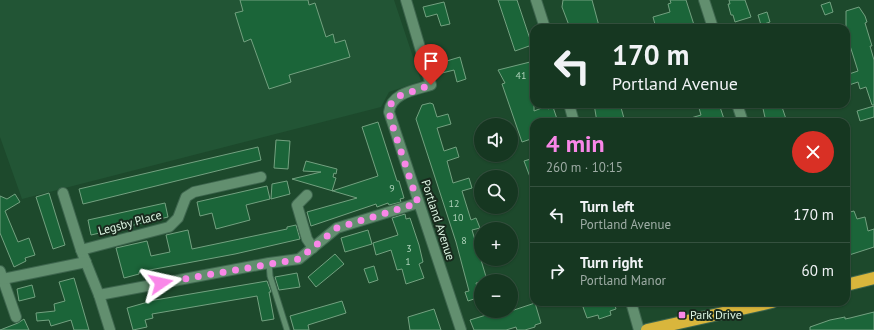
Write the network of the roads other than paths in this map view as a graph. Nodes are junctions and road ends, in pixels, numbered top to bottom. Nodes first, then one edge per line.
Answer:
1 (406, 0) edge
2 (536, 0) edge
3 (704, 0) edge
4 (544, 24) edge
5 (711, 24) edge
6 (570, 108) edge
7 (738, 108) edge
8 (573, 118) edge
9 (742, 118) edge
10 (261, 177) dead end
11 (63, 192) dead end
12 (307, 195) dead end
13 (418, 203) junction
14 (313, 248) junction
15 (81, 250) junction
16 (86, 262) junction
17 (269, 263) junction
18 (874, 278) edge
19 (2, 280) edge
20 (850, 284) edge
21 (99, 295) junction
22 (631, 306) edge
23 (754, 306) edge
24 (16, 317) dead end
25 (110, 330) edge
26 (287, 330) edge
27 (461, 330) edge
28 (639, 330) edge
29 (647, 330) edge

1 - 13 street, Portland Avenue
2 - 4 street
3 - 5 street
6 - 8 street
7 - 9 street
10 - 15 street, Legsby Place
11 - 15 street
12 - 14 street
13 - 14 street
13 - 27 street, Portland Avenue
14 - 17 street
15 - 16 street
16 - 19 street
16 - 21 street
17 - 21 street
17 - 26 lane
18 - 20 highway
19 - 24 street
21 - 25 street
22 - 28 street
23 - 29 highway

